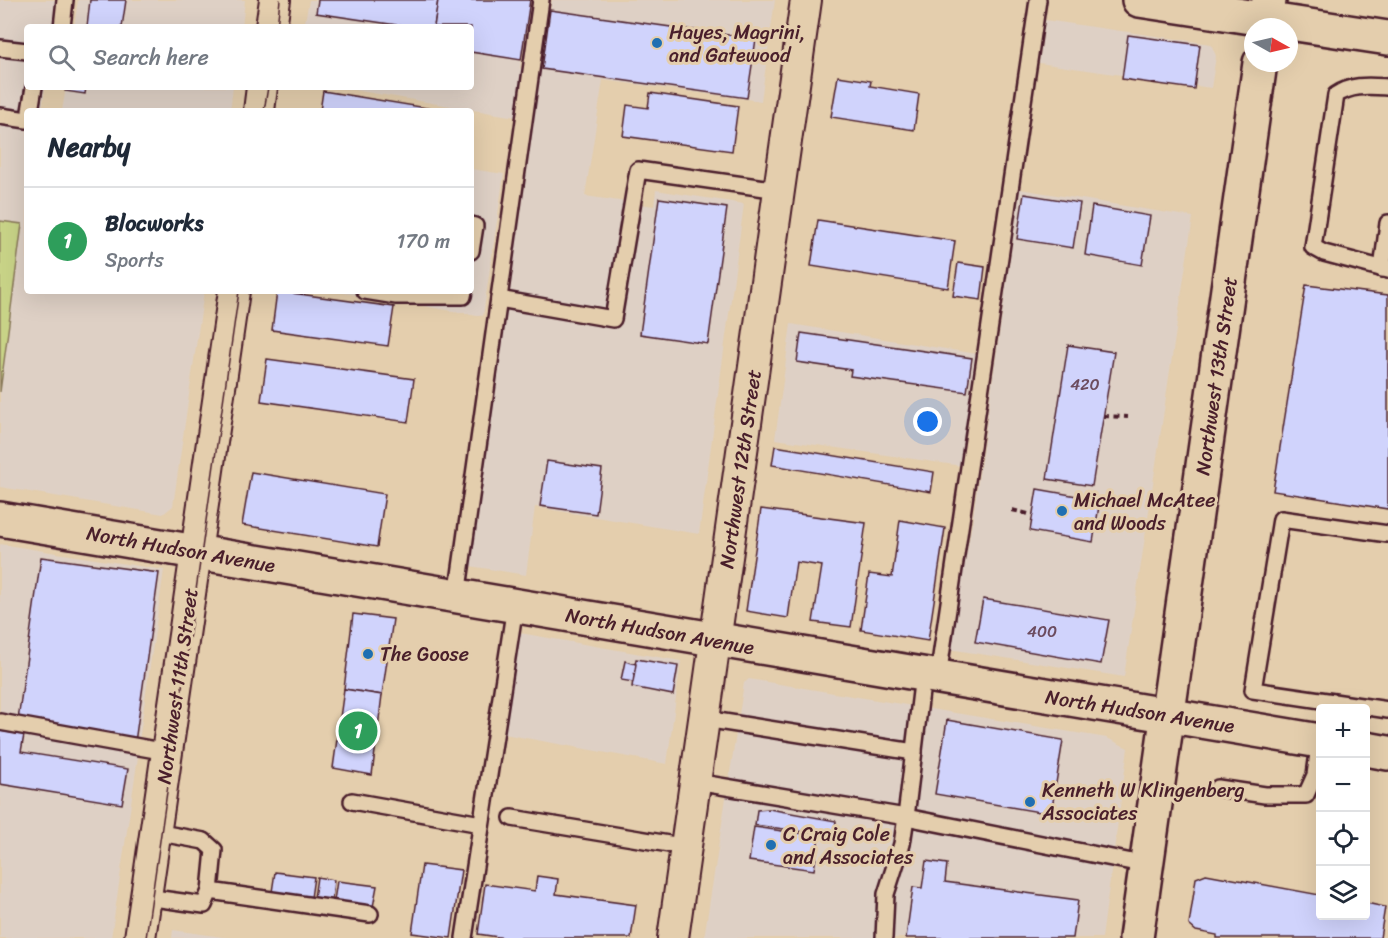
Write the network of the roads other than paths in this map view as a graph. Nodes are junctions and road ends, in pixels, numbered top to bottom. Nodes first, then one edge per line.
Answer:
1 (65, 0) edge
2 (274, 0) edge
3 (541, 0) edge
4 (806, 0) edge
5 (1038, 0) edge
6 (1139, 0) edge
7 (1267, 15) edge
8 (62, 24) edge
9 (271, 24) edge
10 (1388, 38) edge
11 (0, 48) edge
12 (24, 51) edge
13 (1259, 72) edge
14 (1388, 87) edge
15 (34, 90) edge
16 (262, 90) edge
17 (30, 108) edge
18 (259, 108) edge
19 (0, 116) edge
20 (24, 120) edge
21 (779, 190) junction
22 (1388, 223) edge
23 (1385, 270) edge
24 (234, 294) edge
25 (384, 294) edge
26 (463, 294) edge
27 (499, 299) junction
28 (0, 519) edge
29 (1388, 534) edge
30 (197, 551) junction
31 (456, 596) junction
32 (515, 606) junction
33 (716, 640) junction
34 (930, 676) junction
35 (1317, 704) edge
36 (1370, 709) edge
37 (1388, 710) edge
38 (1168, 715) junction
39 (705, 719) junction
40 (0, 722) edge
41 (1316, 736) edge
42 (1370, 750) edge
43 (167, 752) junction
44 (914, 752) junction
45 (1388, 753) edge
46 (1317, 758) edge
47 (696, 783) junction
48 (1218, 788) dead end
49 (352, 801) dead end
50 (906, 817) junction
51 (512, 818) dead end
52 (481, 824) junction
53 (155, 832) junction
54 (687, 847) junction
55 (1147, 865) junction
56 (210, 891) junction
57 (146, 897) junction
58 (370, 914) dead end
59 (680, 937) edge
60 (140, 938) edge
61 (464, 938) edge
62 (884, 938) edge
63 (1136, 938) edge

1 - 8 lane
2 - 9 street
3 - 27 lane
4 - 21 street, Northwest 12th Street
5 - 34 lane
6 - 7 street
7 - 10 street
11 - 12 lane
13 - 38 street, Northwest 13th Street
14 - 23 lane
15 - 17 lane
16 - 18 street
19 - 20 lane
21 - 27 lane
21 - 33 street, Northwest 12th Street
22 - 23 lane
24 - 30 street, Northwest 11th Street
25 - 26 lane
27 - 31 lane
28 - 30 street, North Hudson Avenue
29 - 35 lane
30 - 31 street, North Hudson Avenue
30 - 43 street, Northwest 11th Street
31 - 32 street, North Hudson Avenue
32 - 33 street, North Hudson Avenue
32 - 52 lane
33 - 34 street, North Hudson Avenue
33 - 39 street, Northwest 12th Street
34 - 38 street, North Hudson Avenue
34 - 44 lane
36 - 37 lane
38 - 41 street, North Hudson Avenue
38 - 55 street, Northwest 13th Street
39 - 44 lane
39 - 47 street, Northwest 12th Street
40 - 43 lane
42 - 45 street
43 - 53 street, Northwest 11th Street
44 - 50 lane
46 - 48 lane
47 - 50 lane
47 - 54 street, Northwest 12th Street
49 - 52 lane
50 - 55 lane
50 - 62 lane
51 - 54 lane
52 - 61 lane
53 - 56 lane
53 - 57 street, Northwest 11th Street
54 - 59 street, Northwest 12th Street
55 - 63 street, Northwest 13th Street
56 - 57 lane
56 - 58 lane
57 - 60 street, Northwest 11th Street

